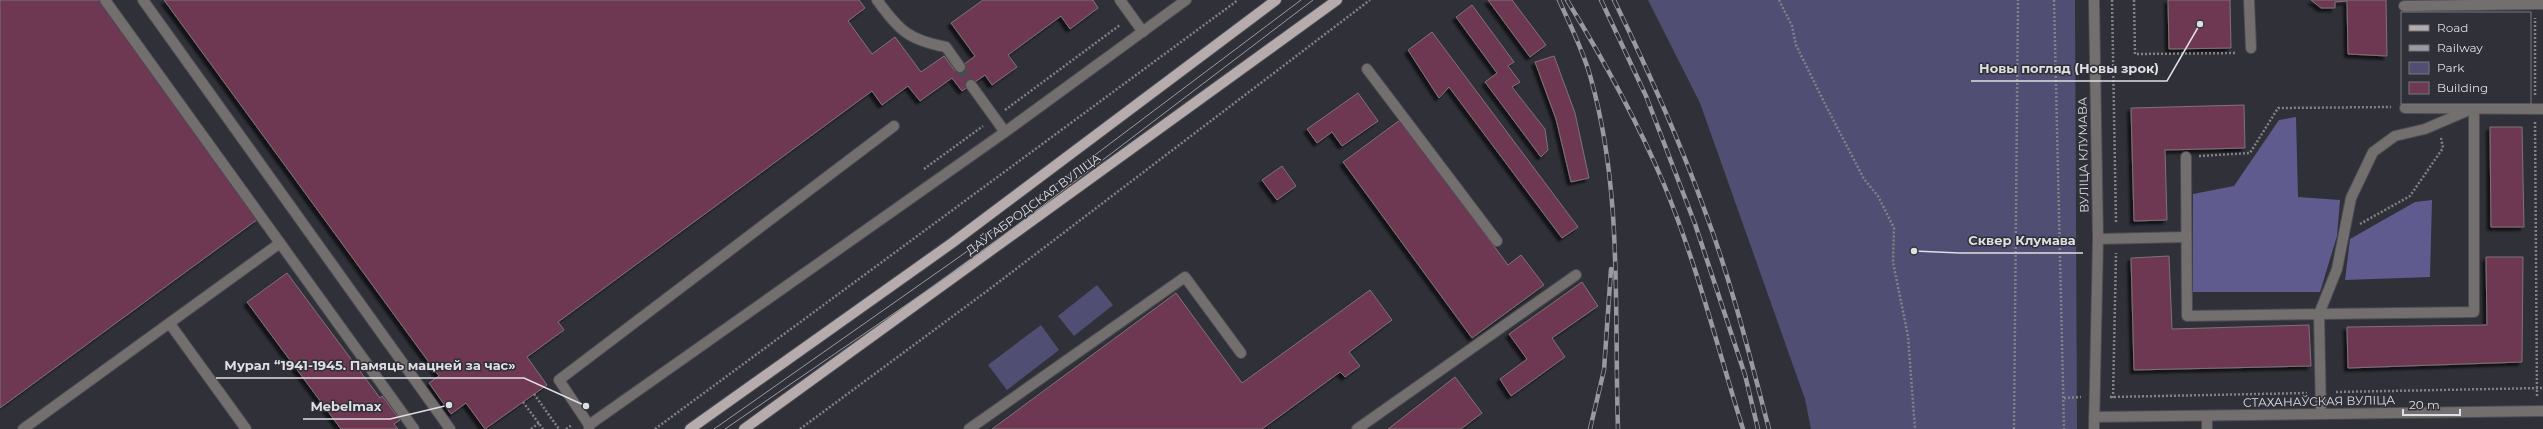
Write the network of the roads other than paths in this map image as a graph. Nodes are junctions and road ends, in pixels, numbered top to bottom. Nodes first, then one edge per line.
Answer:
1 (105, 0) edge
2 (143, 0) edge
3 (877, 0) edge
4 (1120, 0) edge
5 (1186, 0) edge
6 (1276, 0) edge
7 (1337, 0) edge
8 (2094, 0) edge
9 (2249, 0) edge
10 (2539, 4) edge
11 (2404, 6) dead end
12 (1143, 32) junction
13 (2251, 48) dead end
14 (960, 67) tunnel mouth
15 (1367, 69) dead end
16 (971, 85) tunnel mouth
17 (2405, 108) road end
18 (2474, 108) junction
19 (2539, 109) edge
20 (894, 126) dead end
21 (1005, 132) junction
22 (2186, 157) road end
23 (2186, 237) junction
24 (2098, 239) junction
25 (1498, 241) dead end
26 (280, 243) junction
27 (1576, 275) dead end
28 (2319, 314) junction
29 (170, 324) junction
30 (1241, 352) dead end
31 (2540, 411) edge
32 (2321, 414) junction
33 (2207, 416) junction
34 (2094, 417) junction
35 (589, 427) edge
36 (23, 429) edge
37 (246, 429) edge
38 (414, 429) edge
39 (450, 429) edge
40 (690, 429) edge
41 (744, 429) edge
42 (969, 429) edge
43 (1357, 429) edge
44 (2094, 429) edge
45 (2207, 429) edge

1 - 26 street
2 - 39 street
3 - 14 street
4 - 12 street
5 - 12 street
6 - 40 main road, ДАЎГАБРОДСКАЯ ВУЛІЦА
7 - 41 main road, ДАЎГАБРОДСКАЯ ВУЛІЦА
8 - 24 street, ВУЛІЦА КЛУМАВА
9 - 13 street
10 - 11 street
12 - 21 street
15 - 25 street
16 - 21 street
17 - 18 street
18 - 19 street
18 - 28 street
18 - 28 street
20 - 35 street
21 - 35 street
22 - 23 street
23 - 24 street
23 - 28 street
24 - 34 street, ВУЛІЦА КЛУМАВА
26 - 29 street
26 - 38 street
27 - 43 street
28 - 32 street
29 - 36 street
29 - 37 street
30 - 42 street
31 - 32 street, СТАХАНАЎСКАЯ ВУЛІЦА
32 - 33 street, СТАХАНАЎСКАЯ ВУЛІЦА
33 - 34 street, СТАХАНАЎСКАЯ ВУЛІЦА
33 - 45 street
34 - 44 street, ВУЛІЦА КЛУМАВА

